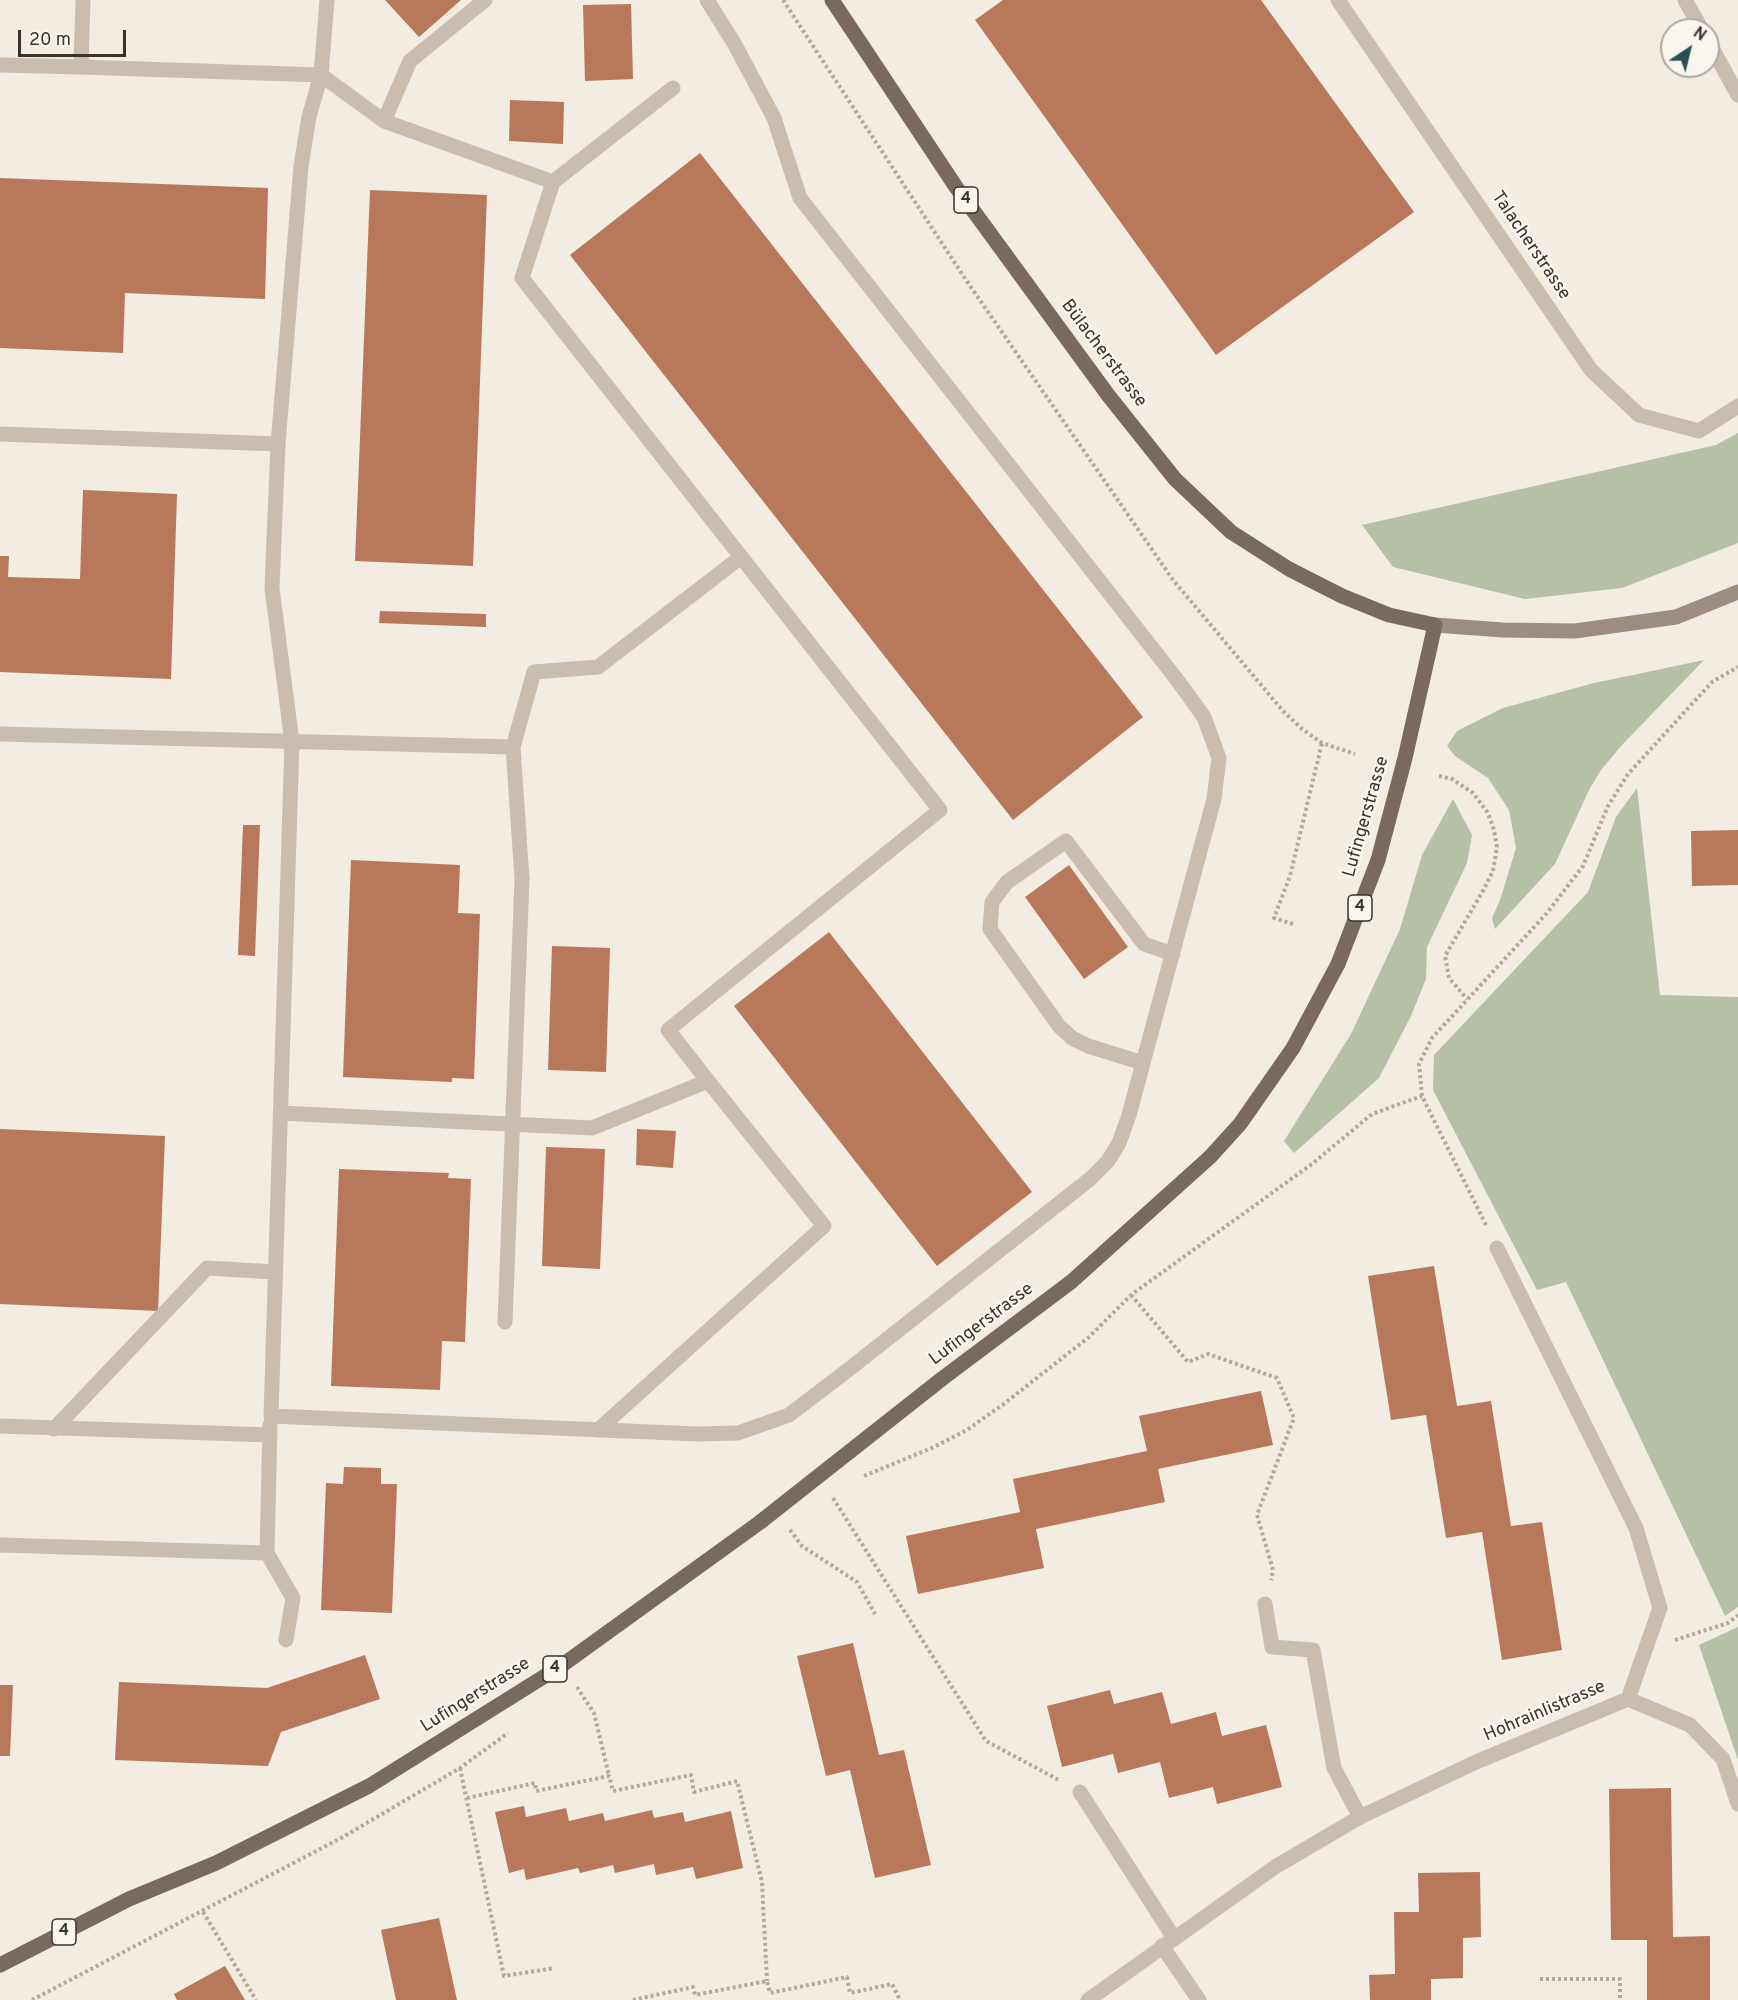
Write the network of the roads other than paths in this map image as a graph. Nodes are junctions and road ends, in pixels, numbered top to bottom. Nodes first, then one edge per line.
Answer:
1 (82, 0) edge
2 (327, 0) edge
3 (485, 0) edge
4 (707, 0) edge
5 (832, 0) edge
6 (1338, 0) edge
7 (1685, 0) edge
8 (1695, 18) edge
9 (1720, 63) edge
10 (0, 65) edge
11 (81, 67) junction
12 (321, 75) junction
13 (673, 88) dead end
14 (1738, 95) edge
15 (384, 121) junction
16 (553, 182) junction
17 (1738, 406) edge
18 (0, 434) edge
19 (278, 444) junction
20 (741, 557) junction
21 (1738, 592) edge
22 (1435, 625) junction
23 (0, 734) edge
24 (292, 742) junction
25 (513, 747) junction
26 (1173, 954) junction
27 (1143, 1063) junction
28 (708, 1081) junction
29 (280, 1113) junction
30 (513, 1125) junction
31 (1497, 1248) road end
32 (275, 1272) junction
33 (505, 1322) dead end
34 (270, 1416) junction
35 (0, 1426) edge
36 (54, 1429) junction
37 (598, 1430) junction
38 (270, 1435) junction
39 (0, 1545) edge
40 (267, 1553) junction
41 (1264, 1604) road end
42 (286, 1640) dead end
43 (1628, 1699) junction
44 (1080, 1792) road end
45 (1738, 1804) edge
46 (1360, 1817) junction
47 (1168, 1942) junction
48 (0, 1965) edge
49 (1088, 2000) edge
50 (1199, 2000) edge

1 - 11 street
2 - 12 street
3 - 15 street
4 - 26 street
5 - 22 main road, Bülacherstrasse / 4
6 - 17 street, Talacherstrasse
7 - 8 street
9 - 14 street
10 - 11 street
11 - 12 street
12 - 15 street
12 - 19 street
13 - 16 street
15 - 16 street
16 - 20 street
18 - 19 street
19 - 24 street
20 - 25 street
20 - 28 street
21 - 22 main road
22 - 48 main road, Lufingerstrasse / 4
23 - 24 street
24 - 25 street
24 - 29 street
25 - 30 street
26 - 27 street
26 - 27 street
27 - 37 street
28 - 30 street
28 - 37 street
29 - 30 street
29 - 32 street
30 - 33 street
31 - 43 street, Hohrainlistrasse
32 - 34 street
32 - 36 street
34 - 37 street
34 - 38 street
35 - 36 street
36 - 38 street
38 - 40 street
39 - 40 street
40 - 42 street
41 - 46 street
43 - 45 street
43 - 46 street, Hohrainlistrasse
44 - 47 street
46 - 47 street, Hohrainlistrasse
47 - 49 street, Hohrainlistrasse
47 - 50 street

